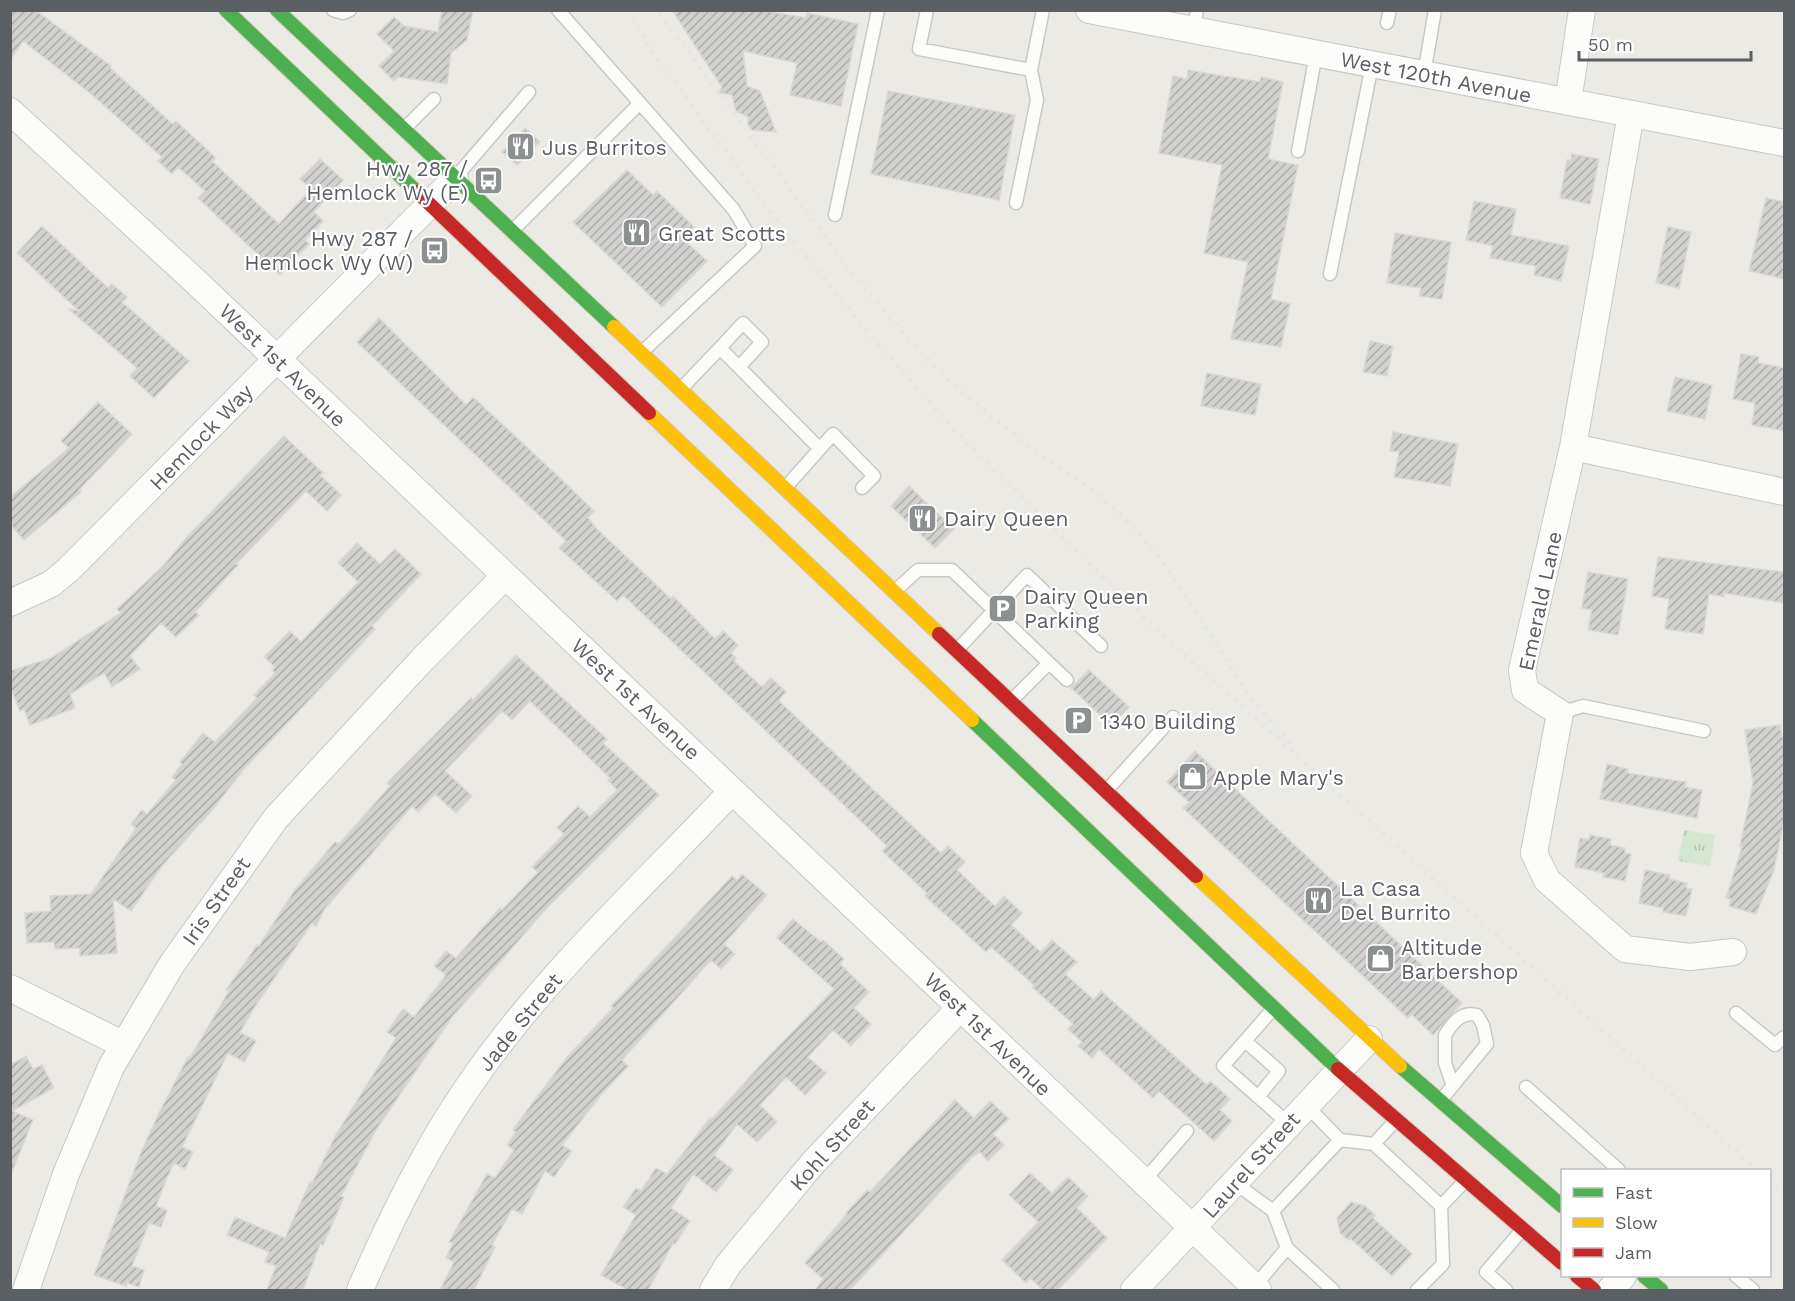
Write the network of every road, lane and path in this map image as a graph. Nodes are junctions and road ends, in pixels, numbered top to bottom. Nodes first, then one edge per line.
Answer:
1 (226, 10) edge
2 (276, 10) edge
3 (333, 10) edge
4 (350, 10) edge
5 (558, 10) edge
6 (878, 10) edge
7 (927, 10) edge
8 (1043, 10) edge
9 (1089, 10) edge
10 (1435, 10) edge
11 (1582, 10) edge
12 (1124, 14) edge
13 (1195, 20) edge
14 (1316, 54) junction
15 (1372, 65) junction
16 (1031, 70) junction
17 (1424, 74) junction
18 (529, 92) dead end
19 (434, 99) dead end
20 (1568, 102) junction
21 (639, 104) junction
22 (10, 111) edge
23 (1631, 114) junction
24 (403, 130) junction
25 (1785, 143) edge
26 (1298, 151) dead end
27 (455, 179) junction
28 (1016, 203) dead end
29 (428, 206) junction
30 (835, 215) dead end
31 (511, 231) junction
32 (1330, 274) dead end
33 (720, 348) junction
34 (640, 354) junction
35 (277, 359) junction
36 (739, 367) junction
37 (679, 390) junction
38 (1573, 447) junction
39 (820, 449) junction
40 (862, 488) dead end
41 (784, 489) junction
42 (1785, 492) edge
43 (505, 576) junction
44 (894, 592) junction
45 (10, 603) edge
46 (994, 610) junction
47 (1101, 646) dead end
48 (956, 651) junction
49 (1049, 663) junction
50 (1067, 680) dead end
51 (1010, 702) junction
52 (1560, 713) junction
53 (1173, 717) dead end
54 (1704, 731) dead end
55 (732, 791) junction
56 (1105, 792) junction
57 (1733, 952) dead end
58 (10, 988) edge
59 (960, 1008) junction
60 (1274, 1008) junction
61 (1736, 1013) dead end
62 (1785, 1037) edge
63 (1369, 1039) junction
64 (1245, 1041) junction
65 (124, 1045) junction
66 (1338, 1069) junction
67 (1453, 1086) junction
68 (1526, 1087) dead end
69 (1258, 1097) junction
70 (1440, 1100) junction
71 (1297, 1114) junction
72 (1396, 1120) junction
73 (1187, 1131) dead end
74 (1340, 1140) junction
75 (1374, 1144) junction
76 (1618, 1169) edge
77 (1466, 1180) junction
78 (1143, 1182) junction
79 (1235, 1182) junction
80 (1561, 1204) edge
81 (1441, 1206) junction
82 (1273, 1211) junction
83 (1193, 1228) junction
84 (1522, 1229) junction
85 (1287, 1248) junction
86 (1561, 1261) edge
87 (1579, 1277) edge
88 (1621, 1277) edge
89 (1646, 1277) edge
90 (1738, 1277) edge
91 (1256, 1289) edge
92 (26, 1290) edge
93 (360, 1290) edge
94 (713, 1290) edge
95 (1134, 1290) edge
96 (1333, 1290) edge
97 (1418, 1290) edge
98 (1506, 1290) edge
99 (1594, 1290) edge
100 (1610, 1290) edge
101 (1661, 1290) edge
102 (1753, 1290) edge

1 - 29 main road
2 - 24 main road
3 - 4 lane
5 - 21 lane
6 - 30 lane
7 - 16 lane
8 - 16 lane
9 - 12 street, West 120th Avenue
10 - 17 lane
11 - 20 street
12 - 13 street, West 120th Avenue
13 - 14 street, West 120th Avenue
14 - 15 street, West 120th Avenue
14 - 26 lane
15 - 17 street, West 120th Avenue
15 - 32 lane
16 - 28 lane
17 - 20 street, West 120th Avenue
18 - 27 lane
19 - 24 lane
20 - 23 street, West 120th Avenue
21 - 31 lane
21 - 34 lane
22 - 35 street, West 1st Avenue
23 - 25 street, West 120th Avenue
23 - 38 street, Emerald Lane
24 - 27 main road
27 - 29 street, Hemlock Way
27 - 31 main road
29 - 35 street, Hemlock Way
29 - 60 main road
31 - 34 main road
33 - 36 lane
33 - 36 lane
33 - 37 lane
34 - 37 main road
35 - 43 street, West 1st Avenue
35 - 45 street, Hemlock Way
36 - 39 lane
37 - 41 main road
38 - 42 street
38 - 52 street, Emerald Lane
39 - 40 lane
39 - 41 lane
41 - 44 main road
43 - 55 street, West 1st Avenue
43 - 65 street, Iris Street
44 - 46 lane
44 - 48 main road
46 - 47 lane
46 - 48 lane
46 - 49 lane
48 - 51 main road
49 - 50 lane
49 - 51 lane
51 - 56 main road
52 - 54 lane
52 - 57 street
53 - 56 lane
55 - 59 street, West 1st Avenue
55 - 93 street, Jade Street
56 - 63 main road
58 - 65 street
59 - 78 street, West 1st Avenue
59 - 94 street, Kohl Street
60 - 64 lane
60 - 66 main road
61 - 62 lane
63 - 66 street, Laurel Street
63 - 70 main road
64 - 69 lane
64 - 69 lane
65 - 92 street, Iris Street
66 - 71 street, Laurel Street
66 - 72 main road
67 - 67 lane
67 - 70 lane
68 - 76 lane
69 - 71 lane
70 - 80 main road
71 - 74 lane
71 - 79 street, Laurel Street
72 - 75 lane
72 - 77 main road
73 - 78 lane
74 - 75 lane
74 - 82 lane
75 - 81 lane
77 - 81 lane
77 - 84 main road
78 - 83 street, West 1st Avenue
79 - 82 lane
79 - 83 street, Laurel Street
81 - 97 lane
82 - 85 lane
83 - 91 street, West 1st Avenue
83 - 95 street, Laurel Street
84 - 86 main road
84 - 98 lane
85 - 91 lane
85 - 96 lane
87 - 99 main road
88 - 100 street
89 - 101 main road
90 - 102 lane

